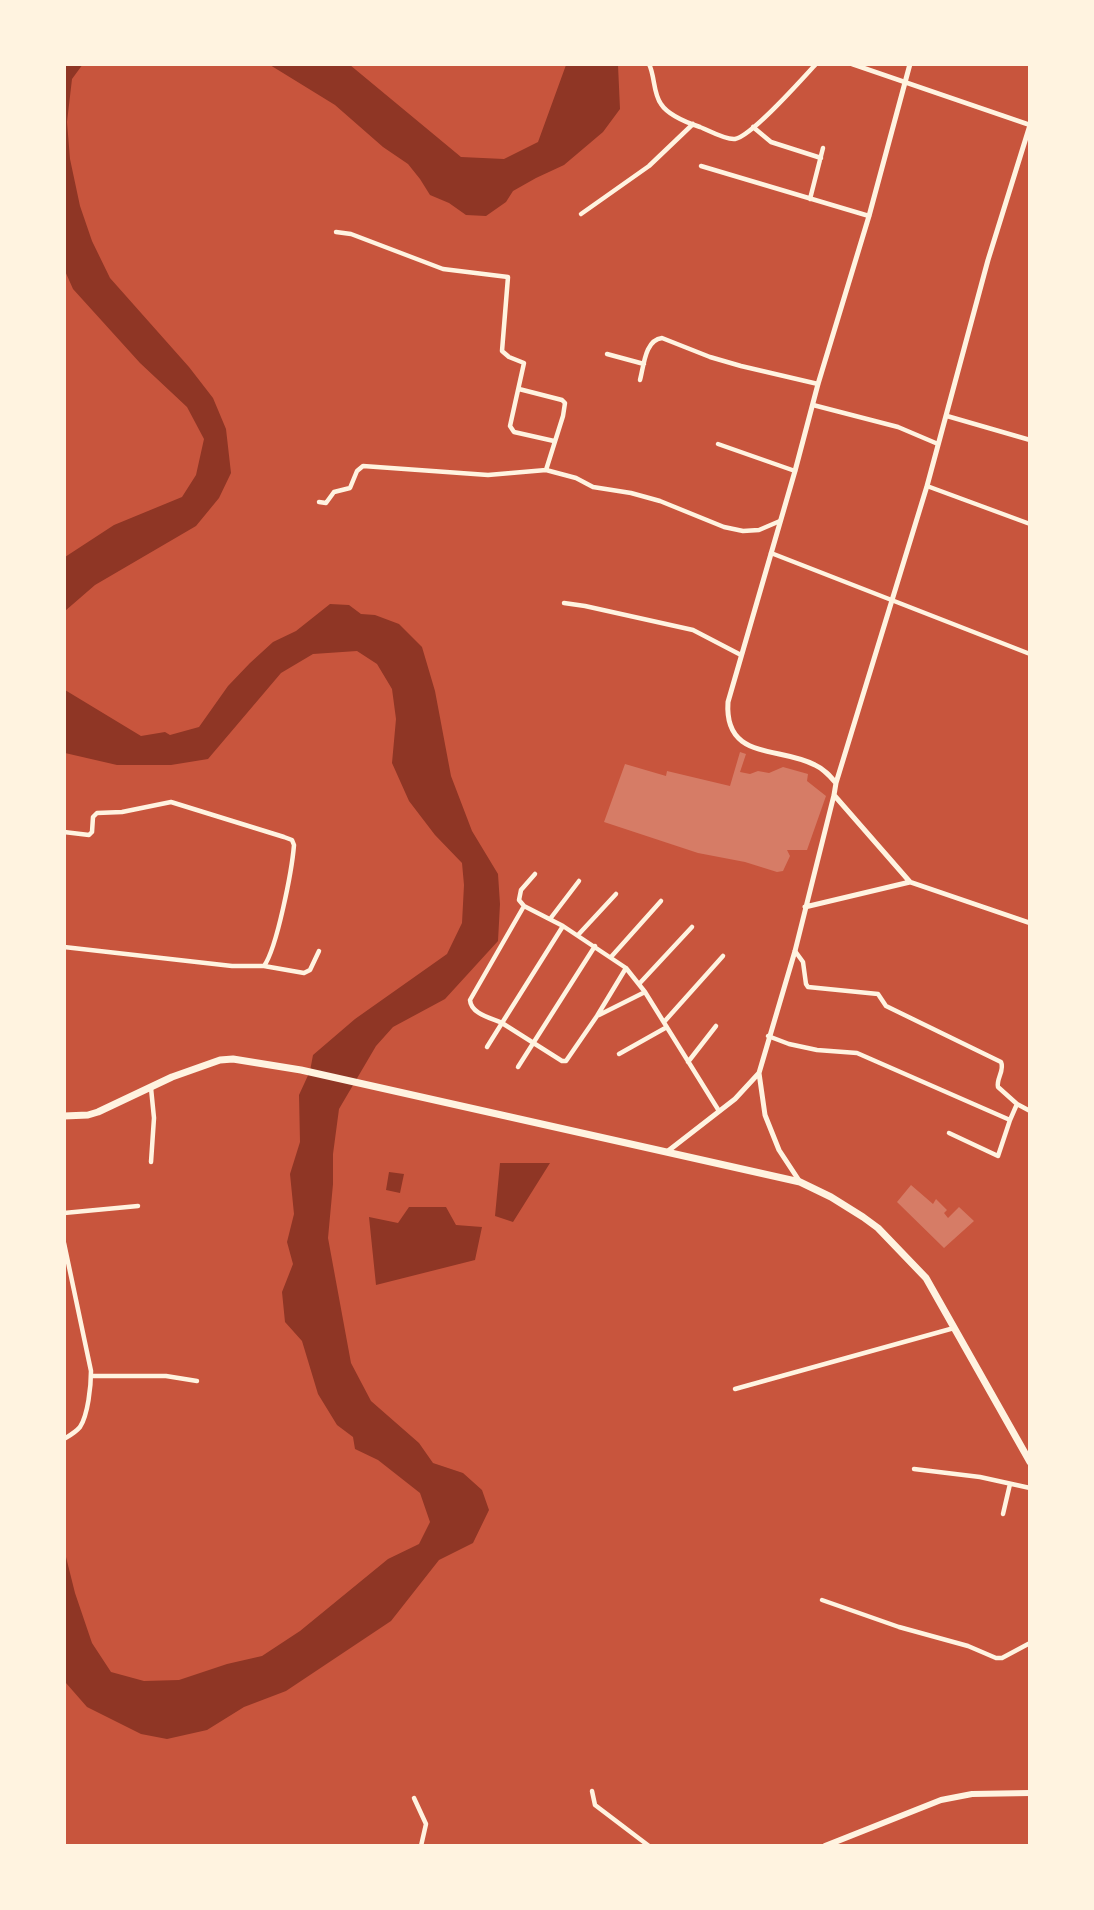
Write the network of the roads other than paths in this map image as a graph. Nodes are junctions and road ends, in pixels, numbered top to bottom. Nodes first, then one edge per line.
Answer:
1 (649, 64) edge
2 (816, 64) edge
3 (852, 64) edge
4 (910, 64) edge
5 (906, 84) junction
6 (693, 124) junction
7 (1029, 125) edge
8 (753, 127) junction
9 (823, 148) dead end
10 (821, 158) junction
11 (701, 166) dead end
12 (810, 199) junction
13 (580, 214) dead end
14 (869, 216) junction
15 (336, 232) dead end
16 (607, 354) dead end
17 (644, 364) junction
18 (639, 380) dead end
19 (818, 384) junction
20 (519, 389) junction
21 (813, 405) junction
22 (947, 416) junction
23 (1029, 440) edge
24 (555, 441) junction
25 (718, 444) dead end
26 (938, 444) junction
27 (546, 470) junction
28 (795, 471) junction
29 (927, 486) junction
30 (319, 502) dead end
31 (780, 521) junction
32 (1029, 524) edge
33 (771, 553) junction
34 (892, 601) junction
35 (564, 603) dead end
36 (1029, 654) edge
37 (741, 655) junction
38 (836, 783) junction
39 (834, 795) junction
40 (64, 832) edge
41 (535, 874) dead end
42 (579, 881) dead end
43 (910, 882) junction
44 (616, 894) dead end
45 (661, 901) dead end
46 (524, 906) junction
47 (805, 907) junction
48 (550, 919) junction
49 (1029, 923) edge
50 (563, 926) junction
51 (692, 927) dead end
52 (578, 935) junction
53 (595, 946) junction
54 (64, 947) edge
55 (320, 951) dead end
56 (795, 951) junction
57 (723, 956) dead end
58 (611, 957) junction
59 (264, 966) junction
60 (626, 968) junction
61 (639, 984) junction
62 (645, 992) junction
63 (597, 1016) junction
64 (502, 1023) junction
65 (665, 1025) junction
66 (716, 1026) dead end
67 (768, 1036) junction
68 (532, 1043) junction
69 (487, 1047) dead end
70 (619, 1054) dead end
71 (688, 1062) junction
72 (518, 1067) dead end
73 (759, 1073) junction
74 (151, 1088) junction
75 (1017, 1104) junction
76 (719, 1111) junction
77 (1029, 1111) edge
78 (64, 1116) edge
79 (1010, 1120) junction
80 (949, 1133) dead end
81 (668, 1151) junction
82 (151, 1162) dead end
83 (800, 1182) junction
84 (138, 1206) dead end
85 (64, 1213) edge
86 (64, 1243) edge
87 (954, 1328) junction
88 (91, 1376) junction
89 (197, 1381) dead end
90 (735, 1389) dead end
91 (64, 1439) edge
92 (1029, 1462) edge
93 (914, 1469) dead end
94 (1010, 1484) junction
95 (1029, 1488) edge
96 (1003, 1514) dead end
97 (822, 1600) dead end
98 (1029, 1643) edge
99 (592, 1791) dead end
100 (1029, 1793) edge
101 (414, 1798) dead end
102 (421, 1845) edge
103 (649, 1845) edge
104 (825, 1845) edge

1 - 6 street
2 - 8 street
3 - 5 street
4 - 5 street
5 - 7 street
5 - 14 street
6 - 8 street
6 - 13 street
7 - 22 street
8 - 10 street
9 - 10 street
10 - 12 street
11 - 12 street
12 - 14 street
14 - 19 street
15 - 20 street
16 - 17 street
17 - 18 street
17 - 19 street
19 - 21 street
20 - 24 street
20 - 24 street
21 - 26 street
21 - 28 street
22 - 23 street
22 - 26 street
24 - 27 street
25 - 28 street
26 - 29 street
27 - 30 street
27 - 31 street
28 - 31 street
29 - 32 street
29 - 34 street
31 - 33 street
33 - 34 street
33 - 37 street
34 - 36 street
34 - 38 street
35 - 37 street
37 - 38 street
38 - 39 street
39 - 43 street
39 - 47 street
40 - 59 street
41 - 46 street
42 - 48 street
43 - 47 street
43 - 49 street
44 - 52 street
45 - 58 street
46 - 48 street
46 - 64 street
47 - 56 street
48 - 50 street
50 - 52 street
50 - 64 street
51 - 61 street
52 - 53 street
53 - 58 street
53 - 68 street
54 - 59 street
55 - 59 street
56 - 67 street
56 - 75 street
57 - 65 street
58 - 60 street
60 - 61 street
60 - 63 street
61 - 62 street
62 - 63 street
62 - 65 street
63 - 68 street
64 - 68 street
64 - 69 street
65 - 70 street
65 - 71 street
66 - 71 street
67 - 73 street
67 - 79 street
68 - 72 street
71 - 76 street
73 - 76 street
73 - 83 street
74 - 78 main road
74 - 81 main road
74 - 82 street
75 - 77 street
75 - 79 street
76 - 81 street
79 - 80 street
81 - 83 main road
83 - 87 main road
84 - 85 street
86 - 88 street
87 - 90 street
87 - 92 main road
88 - 89 street
88 - 91 street
93 - 94 street
94 - 95 street
94 - 96 street
97 - 98 street
99 - 103 street
100 - 104 main road
101 - 102 street

